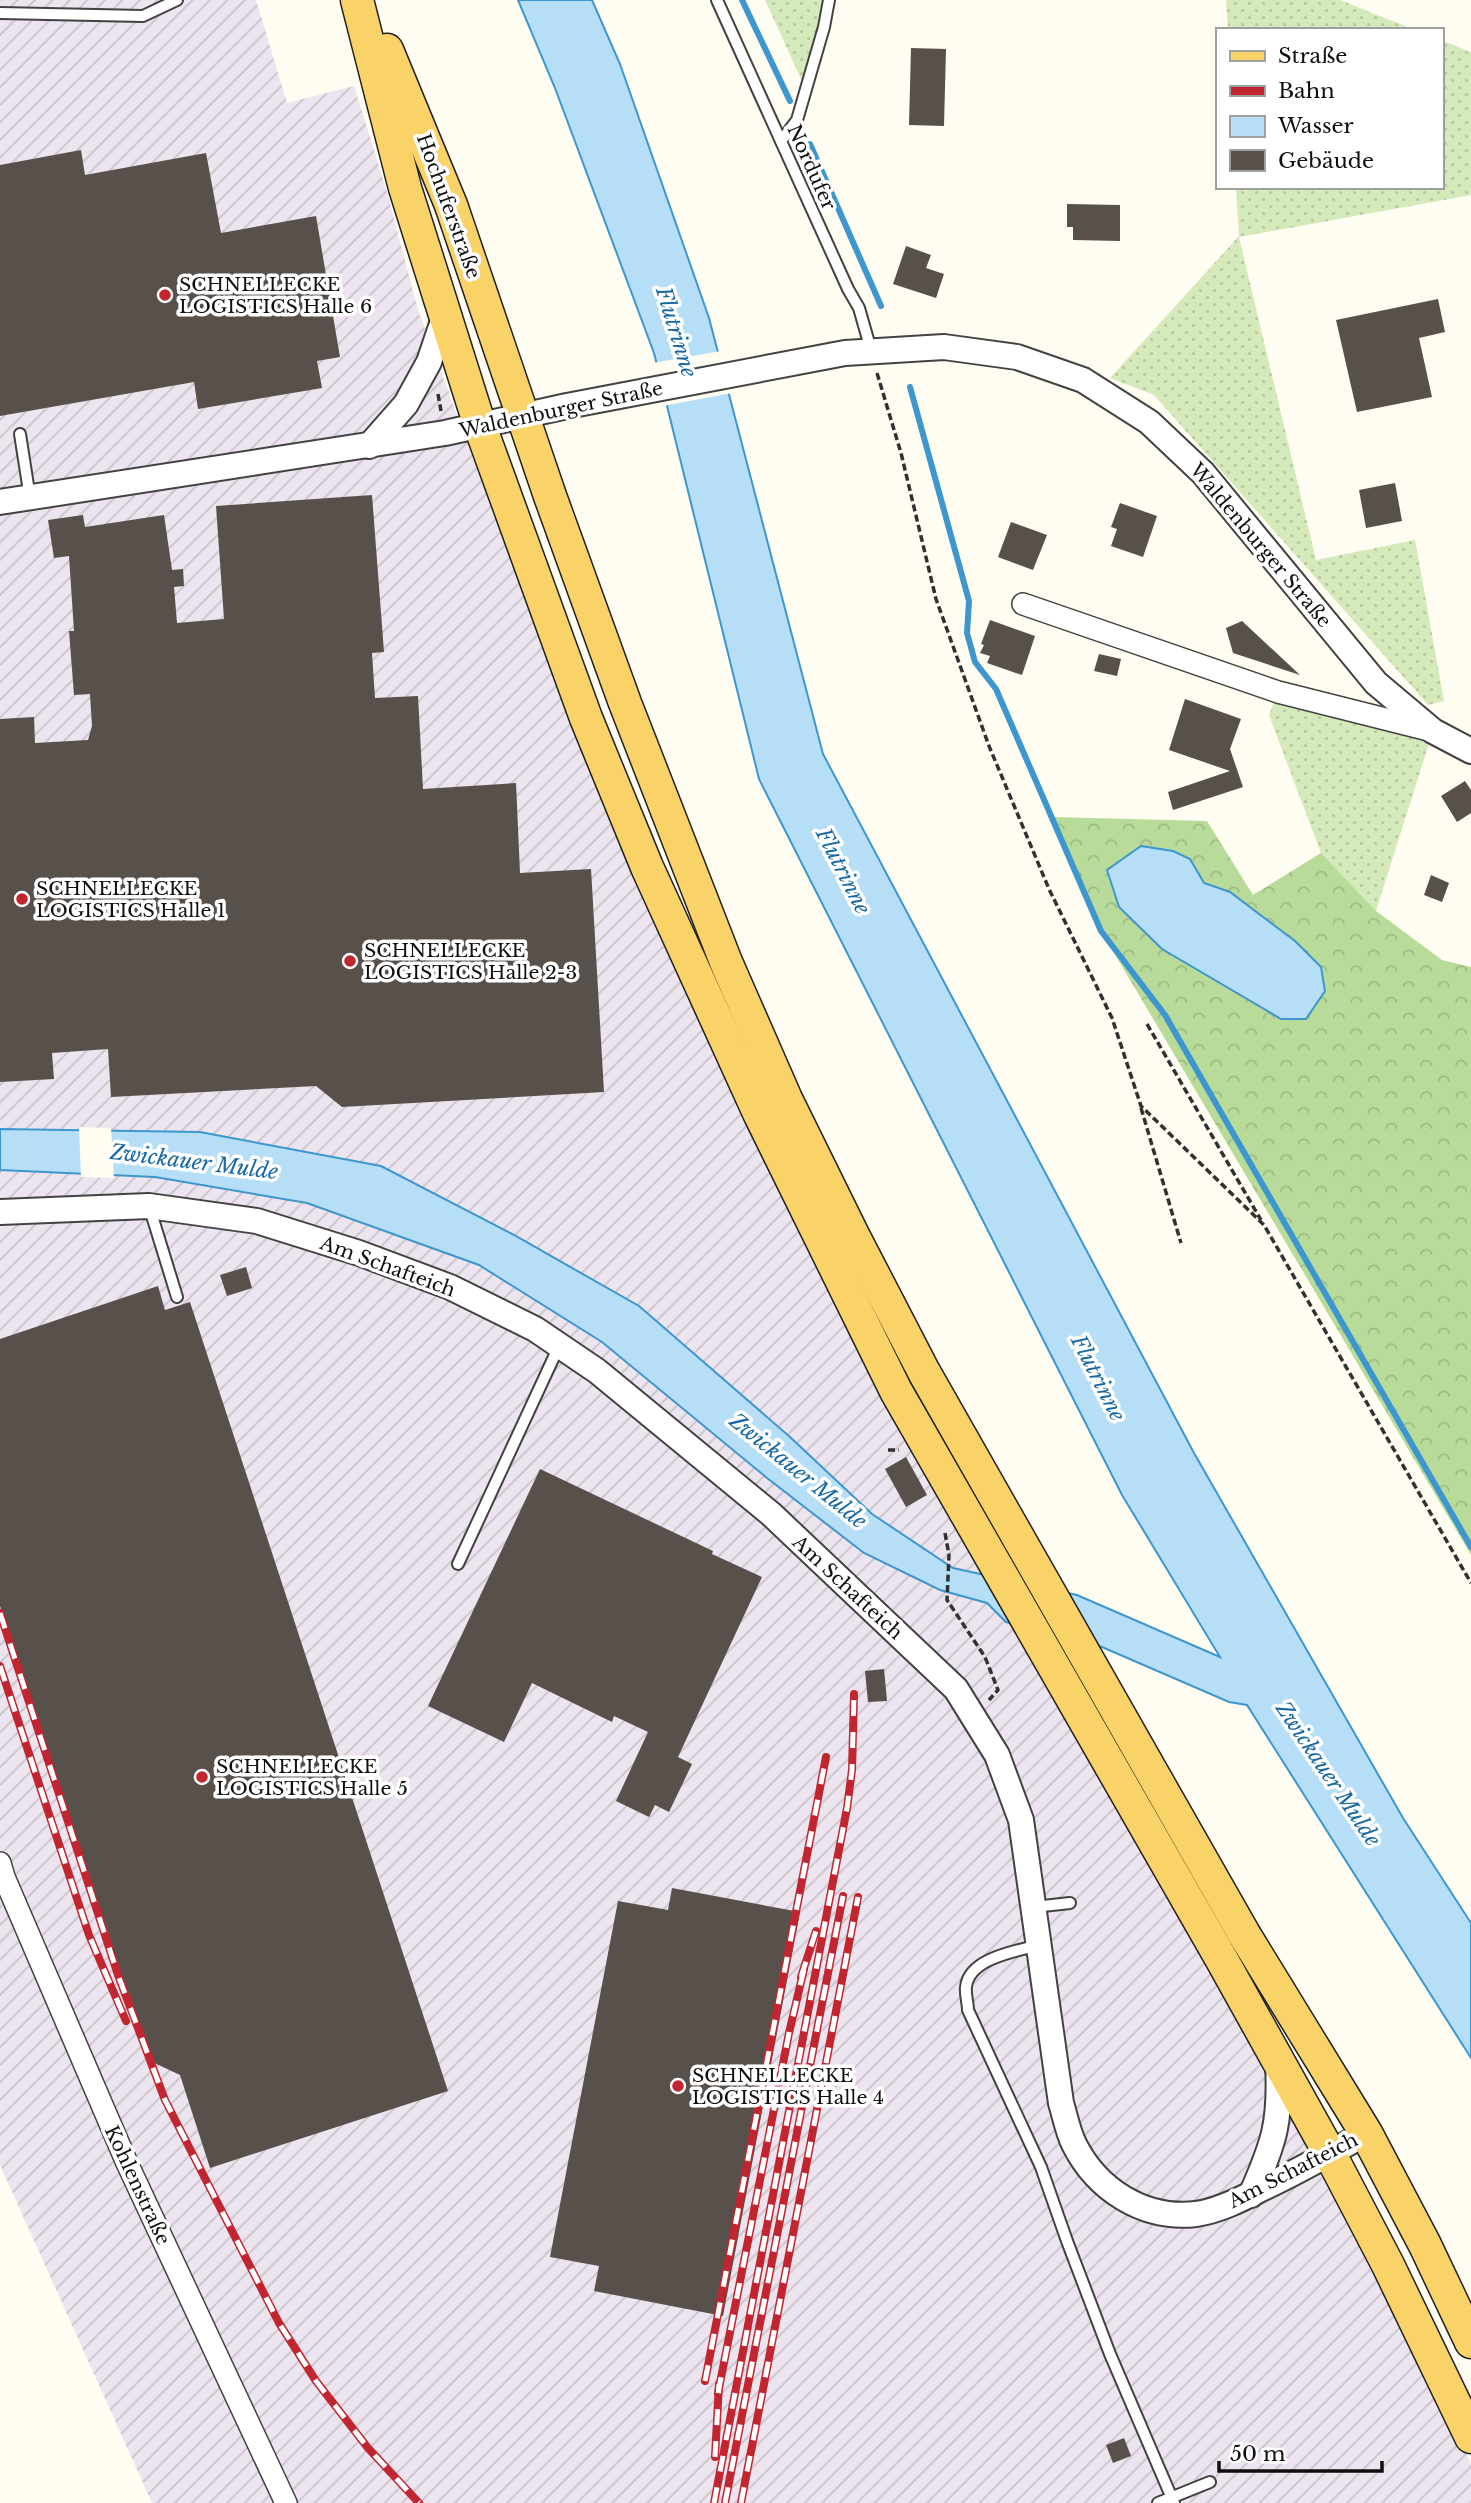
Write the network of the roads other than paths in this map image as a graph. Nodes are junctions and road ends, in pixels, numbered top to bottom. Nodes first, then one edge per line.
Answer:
1 (177, 0) edge
2 (357, 0) edge
3 (363, 0) edge
4 (717, 0) edge
5 (829, 0) edge
6 (0, 13) edge
7 (780, 141) junction
8 (444, 318) junction
9 (871, 350) junction
10 (523, 416) junction
11 (480, 426) junction
12 (20, 435) dead end
13 (369, 446) junction
14 (30, 498) junction
15 (0, 502) edge
16 (1023, 604) dead end
17 (1433, 731) junction
18 (1471, 751) edge
19 (149, 1206) junction
20 (0, 1212) edge
21 (177, 1297) dead end
22 (559, 1346) junction
23 (458, 1564) dead end
24 (0, 1863) edge
25 (1070, 1903) dead end
26 (1034, 1907) junction
27 (1040, 1945) junction
28 (1278, 2062) junction
29 (1366, 2133) junction
30 (1330, 2154) junction
31 (1251, 2194) junction
32 (1471, 2342) edge
33 (1471, 2437) edge
34 (1210, 2482) dead end
35 (1173, 2500) edge
36 (286, 2503) edge
37 (1158, 2503) edge

1 - 6 lane
2 - 8 main road, Hochuferstraße
3 - 10 main road, Hochuferstraße
4 - 7 lane, Nordufer
5 - 7 lane
7 - 9 lane, Nordufer
8 - 11 main road, Hochuferstraße
8 - 13 street
9 - 10 street, Waldenburger Straße
9 - 17 street, Waldenburger Straße
10 - 11 street, Waldenburger Straße
10 - 29 main road, Hochuferstraße
11 - 13 street, Waldenburger Straße
11 - 28 main road, Hochuferstraße
12 - 14 lane
13 - 14 street, Waldenburger Straße
14 - 15 street, Waldenburger Straße
16 - 17 street, Waldenburger Straße
17 - 18 street, Waldenburger Straße
19 - 20 street, Am Schafteich
19 - 21 lane
19 - 22 street, Am Schafteich
22 - 23 lane
22 - 26 street, Am Schafteich
24 - 36 street, Kohlenstraße
25 - 26 lane
26 - 27 street, Am Schafteich
27 - 31 street, Am Schafteich
27 - 35 lane
28 - 30 main road, Hochuferstraße
28 - 31 street
29 - 30 street, Am Schafteich
29 - 32 main road, Hochuferstraße
30 - 31 street, Am Schafteich
30 - 33 main road, Hochuferstraße
34 - 35 lane
35 - 37 lane

